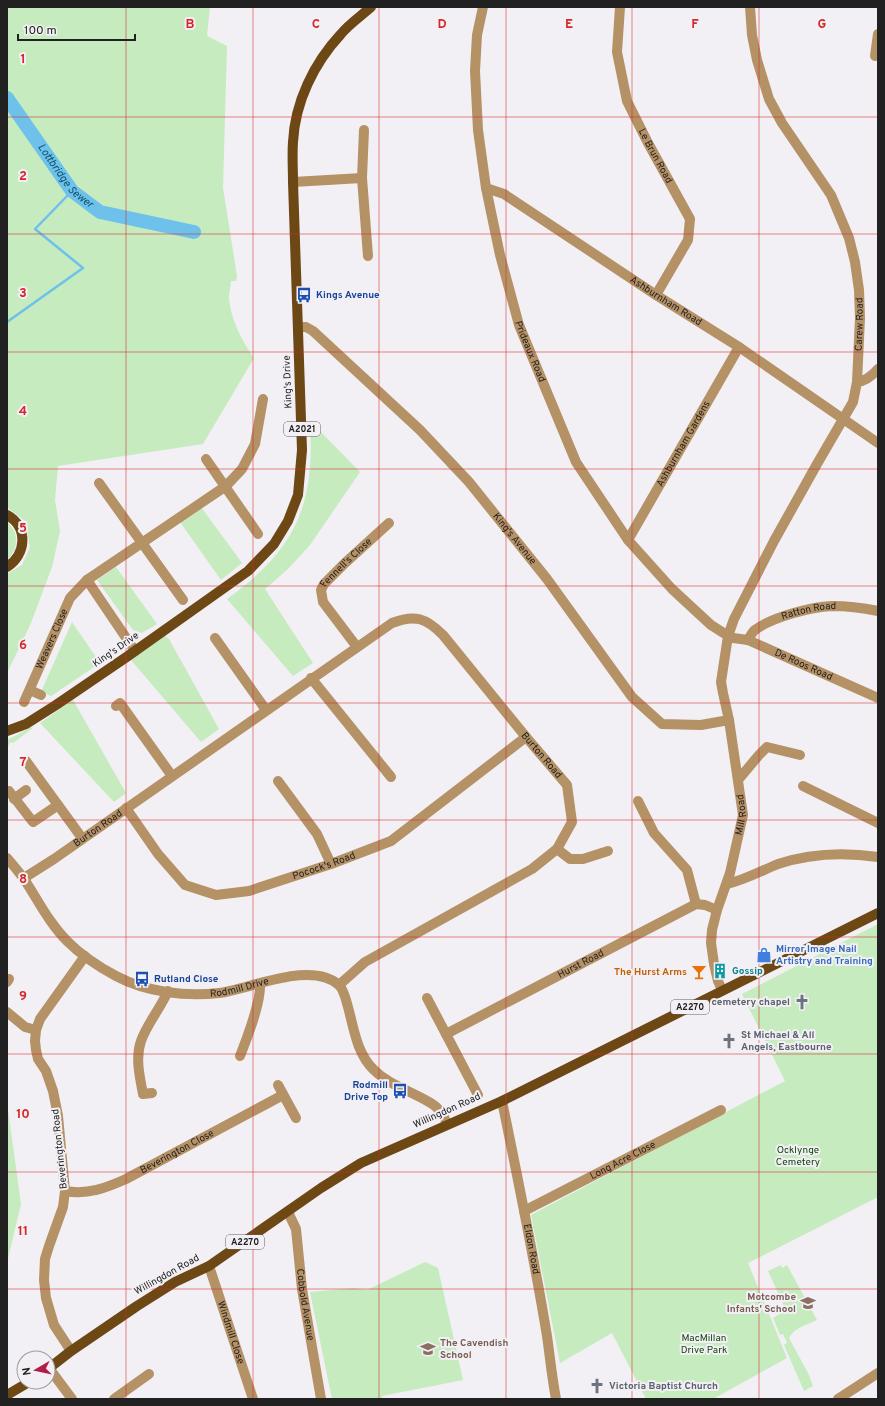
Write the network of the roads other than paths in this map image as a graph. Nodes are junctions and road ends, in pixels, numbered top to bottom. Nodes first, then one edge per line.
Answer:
1 (371, 7) edge
2 (483, 7) edge
3 (620, 7) edge
4 (750, 7) edge
5 (878, 34) edge
6 (875, 56) dead end
7 (364, 130) dead end
8 (362, 178) junction
9 (293, 182) junction
10 (486, 188) junction
11 (368, 256) dead end
12 (656, 295) junction
13 (298, 327) junction
14 (739, 347) junction
15 (878, 369) edge
16 (857, 382) junction
17 (263, 399) dead end
18 (844, 419) junction
19 (878, 443) edge
20 (206, 459) dead end
21 (99, 483) dead end
22 (226, 486) junction
23 (7, 515) edge
24 (389, 523) dead end
25 (258, 534) dead end
26 (628, 540) junction
27 (142, 543) junction
28 (7, 567) edge
29 (87, 580) junction
30 (183, 600) dead end
31 (878, 611) edge
32 (728, 636) junction
33 (215, 638) dead end
34 (748, 640) junction
35 (357, 647) junction
36 (135, 651) junction
37 (311, 678) junction
38 (30, 690) junction
39 (41, 695) dead end
40 (878, 698) edge
41 (24, 702) dead end
42 (116, 706) dead end
43 (266, 710) junction
44 (729, 720) junction
45 (7, 732) edge
46 (526, 737) junction
47 (800, 755) dead end
48 (26, 761) dead end
49 (172, 776) junction
50 (391, 777) dead end
51 (738, 780) junction
52 (278, 781) dead end
53 (802, 786) dead end
54 (26, 790) dead end
55 (638, 801) dead end
56 (58, 805) junction
57 (126, 808) junction
58 (878, 823) edge
59 (82, 838) junction
60 (557, 849) junction
61 (608, 851) dead end
62 (878, 857) edge
63 (7, 860) edge
64 (330, 864) junction
65 (24, 878) junction
66 (727, 884) junction
67 (696, 904) junction
68 (717, 910) junction
69 (878, 913) edge
70 (85, 956) junction
71 (260, 984) junction
72 (339, 985) junction
73 (722, 990) junction
74 (168, 992) junction
75 (427, 998) dead end
76 (7, 1012) edge
77 (36, 1030) junction
78 (446, 1034) junction
79 (240, 1056) dead end
80 (278, 1085) dead end
81 (152, 1093) dead end
82 (283, 1094) junction
83 (478, 1095) dead end
84 (502, 1101) junction
85 (722, 1110) dead end
86 (296, 1118) dead end
87 (447, 1124) junction
88 (65, 1191) junction
89 (524, 1211) junction
90 (288, 1212) junction
91 (209, 1266) junction
92 (71, 1351) junction
93 (56, 1363) edge
94 (878, 1373) edge
95 (149, 1374) dead end
96 (56, 1379) edge
97 (16, 1390) edge
98 (7, 1395) edge
99 (72, 1399) edge
100 (114, 1399) edge
101 (253, 1399) edge
102 (321, 1399) edge
103 (556, 1399) edge
104 (838, 1399) edge

1 - 9 main road, King's Drive / A2021
2 - 10 street, Prideaux Road
3 - 12 street, Le Brun Road
4 - 16 street, Carew Road
5 - 6 street
7 - 8 street
8 - 9 street
8 - 11 street
9 - 13 main road, King's Drive / A2021
10 - 12 street, Ashburnham Road
10 - 26 street, Prideaux Road
12 - 14 street, Ashburnham Road
13 - 36 main road, King's Drive / A2021
13 - 44 street, King's Avenue
14 - 18 street, Ashburnham Road
14 - 26 street, Ashburnham Gardens
15 - 16 street
16 - 18 street, Carew Road
17 - 22 street, Weavers Close
18 - 19 street, Ashburnham Road
18 - 32 street, Carew Road
20 - 22 street
21 - 27 street
22 - 25 street
22 - 27 street, Weavers Close
23 - 28 main road
24 - 35 street, Fennell's Close
26 - 32 street, Prideaux Road
27 - 29 street, Weavers Close
27 - 30 street
29 - 36 street
29 - 38 street, Weavers Close
31 - 34 street, Ratton Road
32 - 34 street, De Roos Road
32 - 44 street, Mill Road
33 - 43 street
34 - 40 street, De Roos Road
35 - 37 street, Burton Road
35 - 46 street, Burton Road
36 - 45 main road, King's Drive / A2021
37 - 43 street, Burton Road
37 - 50 street
38 - 39 street
38 - 41 street, Weavers Close
42 - 49 street
43 - 49 street, Burton Road
44 - 51 street, Mill Road
46 - 60 street, Burton Road
46 - 64 street, Pocock's Road
47 - 51 street
48 - 56 street
49 - 57 street, Burton Road
51 - 66 street, Mill Road
52 - 64 street
53 - 58 street
54 - 56 street
55 - 67 street
56 - 59 street
57 - 59 street, Burton Road
57 - 64 street, Pocock's Road
59 - 65 street, Burton Road
60 - 61 street
60 - 72 street, Burton Road
62 - 66 street
63 - 65 street, Rodmill Drive
65 - 70 street, Rodmill Drive
66 - 68 street, Mill Road
67 - 68 street
67 - 78 street, Hurst Road
68 - 73 street, Mill Road
69 - 73 main road, Willingdon Road / A2270
70 - 74 street, Rodmill Drive
70 - 77 street, Beverington Road
71 - 72 street, Rodmill Drive
71 - 74 street, Rodmill Drive
71 - 79 street
72 - 87 street
73 - 84 main road, Willingdon Road / A2270
74 - 81 street
75 - 78 street
76 - 77 street
77 - 88 street, Beverington Road
78 - 83 street
80 - 82 street
82 - 86 street
82 - 88 street, Beverington Close
84 - 87 main road, Willingdon Road / A2270
84 - 89 street, Eldon Road
85 - 89 street, Long Acre Close
87 - 90 main road, Willingdon Road / A2270
88 - 92 street, Beverington Road
89 - 103 street, Eldon Road
90 - 91 main road, Willingdon Road / A2270
90 - 102 street, Cobbold Avenue
91 - 92 main road, Willingdon Road / A2270
91 - 101 street, Windmill Close
92 - 93 main road, Willingdon Road / A2270
94 - 104 street
95 - 100 street
96 - 99 street
97 - 98 main road

